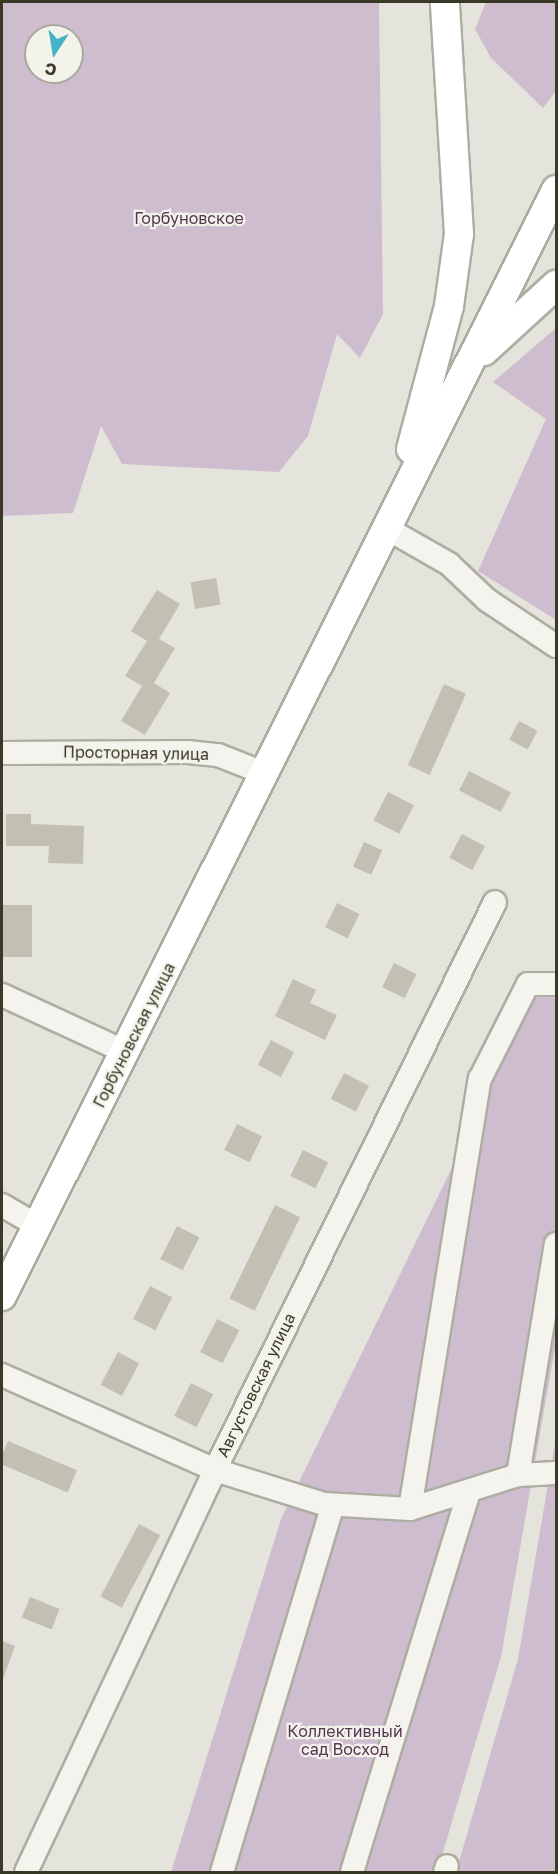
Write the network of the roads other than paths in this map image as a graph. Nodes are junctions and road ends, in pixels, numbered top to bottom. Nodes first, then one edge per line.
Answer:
1 (446, 2) edge
2 (556, 190) edge
3 (556, 285) edge
4 (451, 396) junction
5 (391, 517) junction
6 (556, 646) edge
7 (2, 753) edge
8 (266, 774) junction
9 (495, 902) dead end
10 (556, 984) edge
11 (2, 995) edge
12 (126, 1052) junction
13 (2, 1205) edge
14 (38, 1226) junction
15 (556, 1244) edge
16 (2, 1296) edge
17 (2, 1375) edge
18 (215, 1470) junction
19 (556, 1473) edge
20 (518, 1475) junction
21 (468, 1494) junction
22 (333, 1505) junction
23 (410, 1509) junction
24 (26, 1872) edge
25 (222, 1872) edge
26 (352, 1872) edge

1 - 5 main road
2 - 4 main road
3 - 4 main road
4 - 5 main road
5 - 6 street
5 - 8 main road, Горбуновская улица
7 - 8 street, Просторная улица
8 - 12 main road, Горбуновская улица
9 - 18 street, Августовская улица
10 - 23 street
11 - 12 street
12 - 14 main road, Горбуновская улица
13 - 14 street
14 - 16 main road, Горбуновская улица
15 - 20 street
17 - 18 street
18 - 22 street
18 - 24 street, Августовская улица
19 - 20 street
20 - 21 street
21 - 23 street
21 - 26 street
22 - 23 street
22 - 25 street

